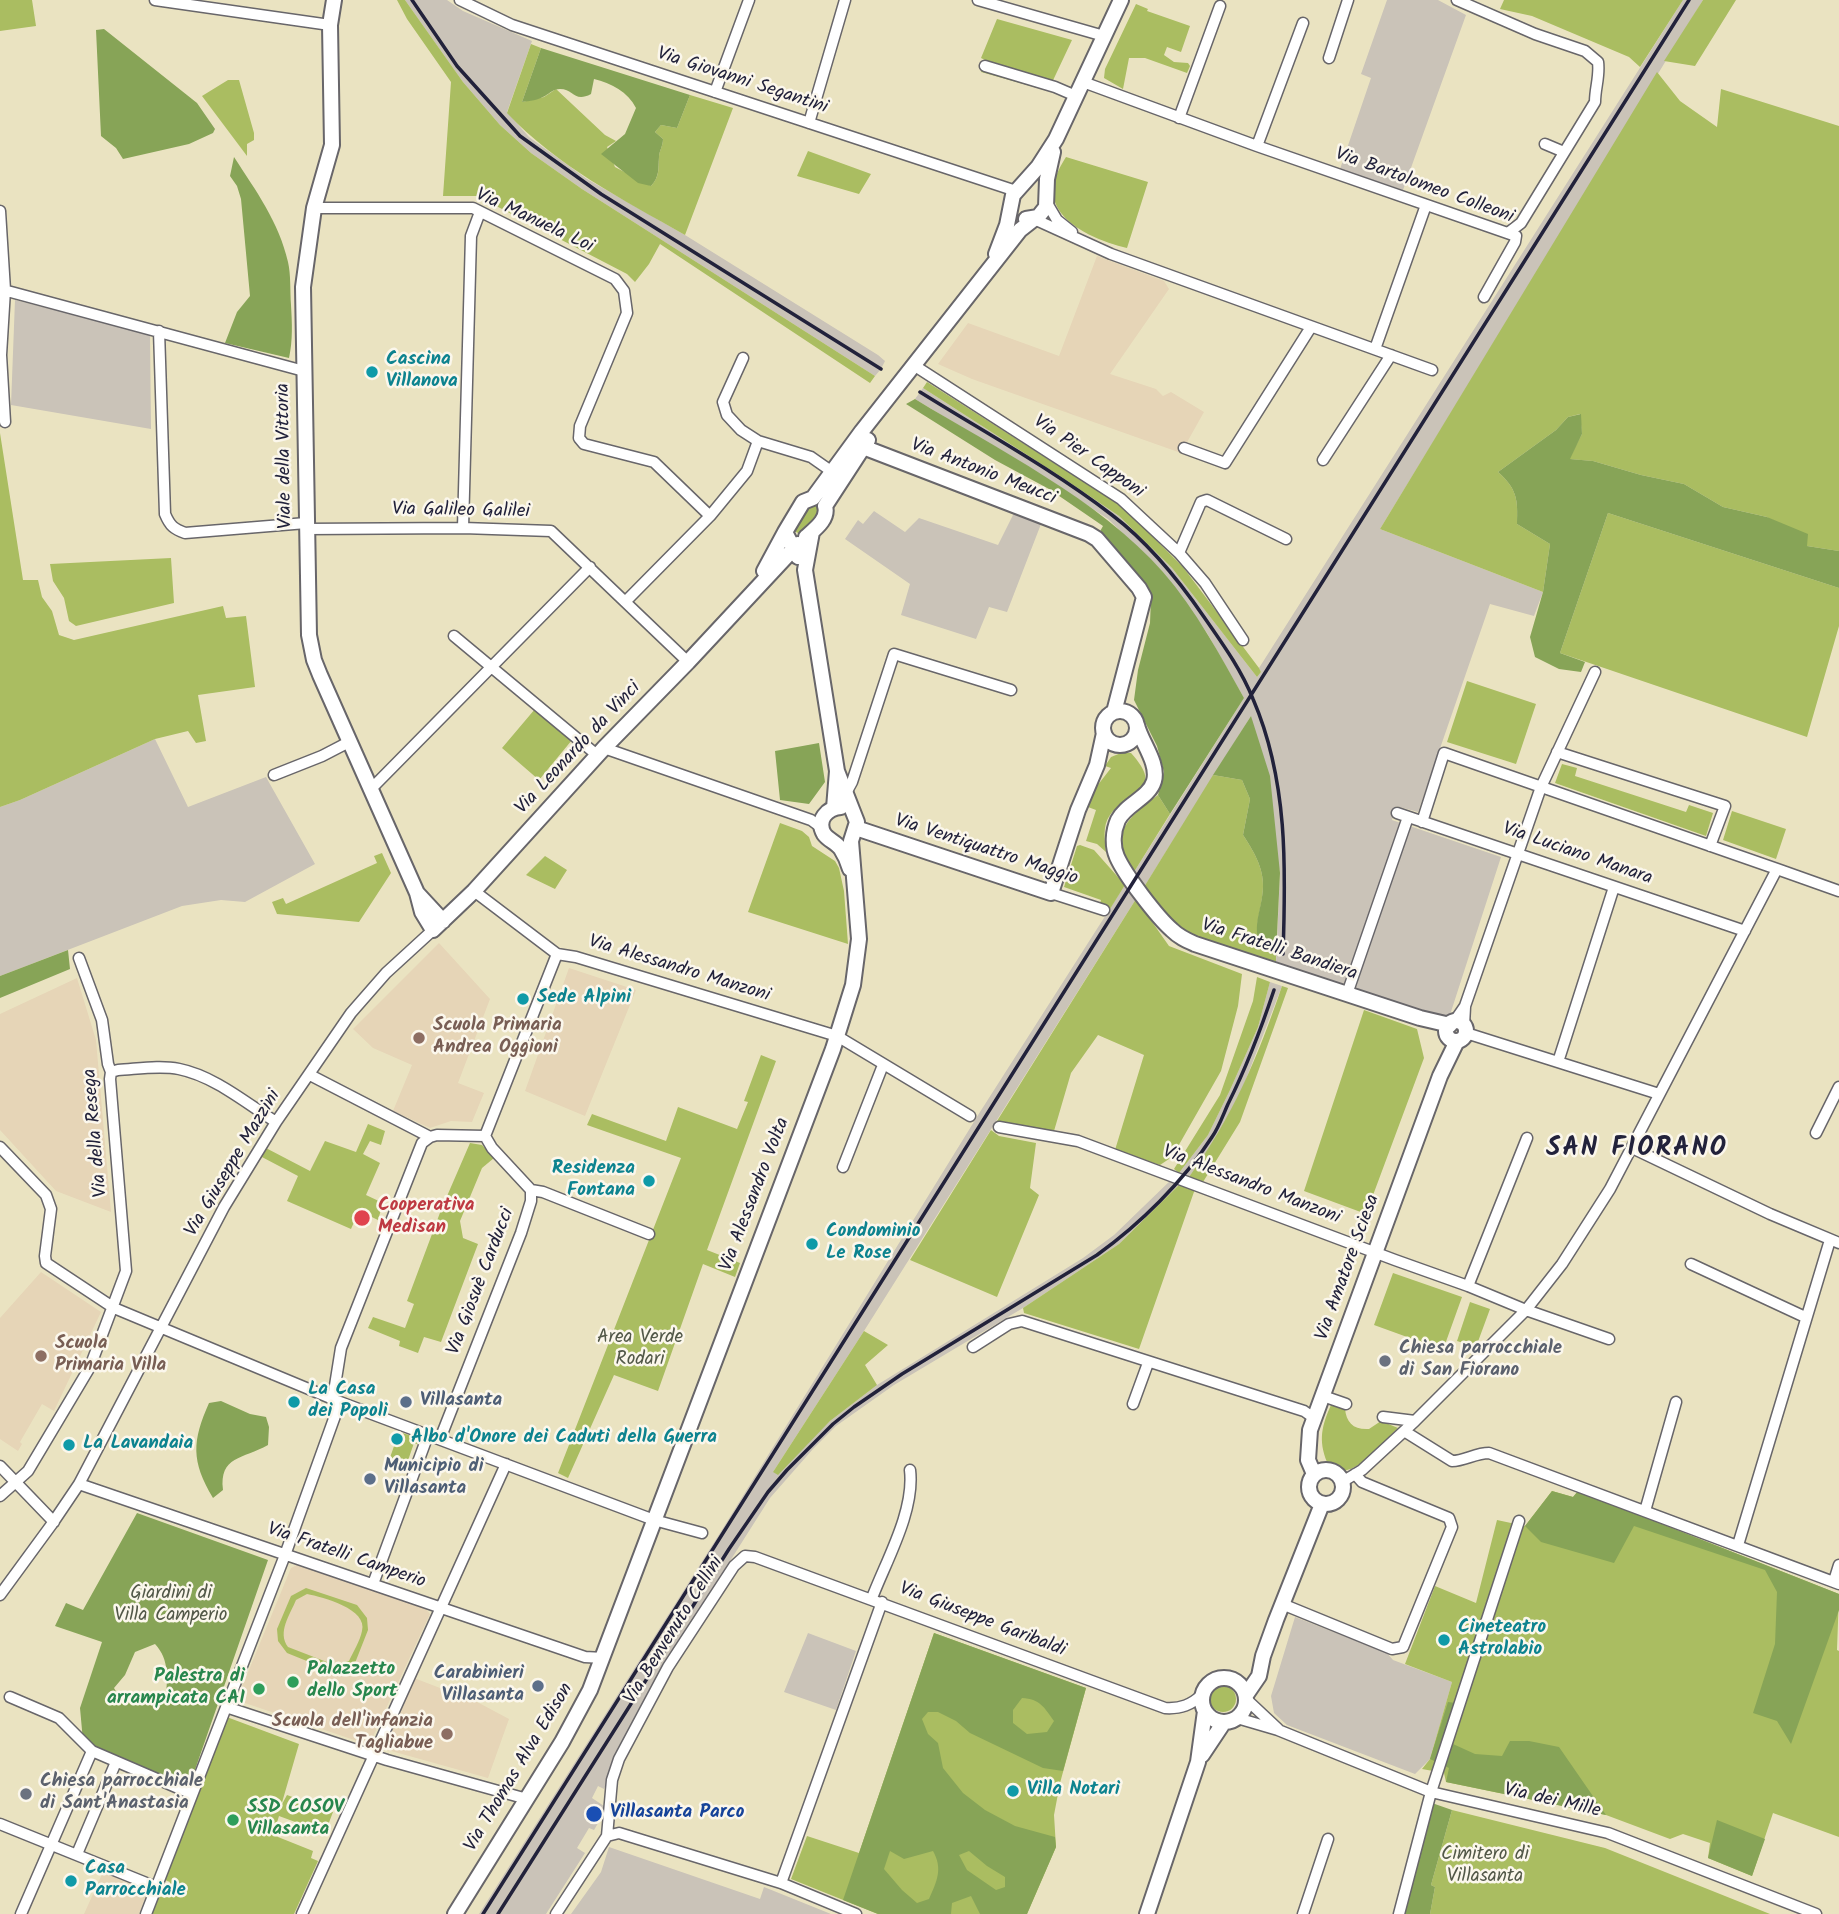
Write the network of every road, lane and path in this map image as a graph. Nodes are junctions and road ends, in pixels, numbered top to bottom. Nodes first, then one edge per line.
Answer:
1 (155, 0) edge
2 (334, 0) edge
3 (460, 0) edge
4 (749, 0) edge
5 (845, 0) edge
6 (978, 0) edge
7 (1121, 0) edge
8 (1348, 0) edge
9 (1457, 0) edge
10 (1220, 6) dead end
11 (1303, 23) dead end
12 (330, 25) junction
13 (1104, 36) junction
14 (1329, 58) dead end
15 (985, 66) dead end
16 (1080, 89) junction
17 (715, 92) junction
18 (1179, 118) junction
19 (809, 123) junction
20 (1056, 139) junction
21 (1545, 144) dead end
22 (1257, 146) junction
23 (1564, 152) junction
24 (1016, 193) junction
25 (1046, 200) junction
26 (1426, 205) junction
27 (314, 208) junction
28 (0, 211) edge
29 (480, 212) junction
30 (1034, 219) junction
31 (1508, 233) junction
32 (1083, 242) junction
33 (980, 283) junction
34 (3, 290) edge
35 (1484, 297) dead end
36 (1311, 327) junction
37 (159, 331) junction
38 (1375, 349) junction
39 (1391, 355) junction
40 (743, 358) dead end
41 (914, 368) junction
42 (304, 370) junction
43 (1432, 370) dead end
44 (5, 422) dead end
45 (758, 441) junction
46 (863, 447) junction
47 (1184, 448) dead end
48 (1323, 460) dead end
49 (837, 475) junction
50 (819, 502) junction
51 (710, 516) junction
52 (306, 526) junction
53 (463, 528) junction
54 (812, 532) junction
55 (1286, 538) dead end
56 (791, 542) junction
57 (1179, 553) junction
58 (590, 567) junction
59 (805, 570) junction
60 (626, 601) junction
61 (454, 636) dead end
62 (1243, 640) dead end
63 (688, 662) junction
64 (491, 665) junction
65 (1595, 672) dead end
66 (1012, 690) dead end
67 (1114, 712) junction
68 (1137, 725) junction
69 (1104, 733) junction
70 (349, 742) junction
71 (1121, 745) junction
72 (1146, 751) junction
73 (601, 752) junction
74 (1557, 752) junction
75 (859, 762) junction
76 (1097, 765) junction
77 (836, 768) junction
78 (274, 775) dead end
79 (1541, 787) junction
80 (370, 790) junction
81 (846, 793) junction
82 (834, 808) junction
83 (1397, 813) dead end
84 (1408, 817) junction
85 (1422, 822) junction
86 (854, 827) junction
87 (822, 828) junction
88 (834, 841) junction
89 (1710, 846) junction
90 (1519, 854) junction
91 (1777, 869) junction
92 (853, 877) junction
93 (1614, 887) junction
94 (474, 891) junction
95 (1839, 891) edge
96 (1051, 893) junction
97 (1104, 909) dead end
98 (438, 926) junction
99 (1745, 931) junction
100 (557, 954) junction
101 (79, 958) dead end
102 (1347, 993) junction
103 (1455, 1031) junction
104 (837, 1036) junction
105 (1558, 1062) junction
106 (883, 1065) junction
107 (111, 1072) junction
108 (310, 1075) junction
109 (1839, 1087) edge
110 (1659, 1094) junction
111 (970, 1116) dead end
112 (276, 1122) junction
113 (999, 1127) dead end
114 (1816, 1133) dead end
115 (485, 1136) junction
116 (430, 1137) junction
117 (1527, 1138) dead end
118 (0, 1147) edge
119 (1632, 1148) junction
120 (843, 1167) dead end
121 (531, 1190) junction
122 (649, 1234) dead end
123 (1834, 1242) edge
124 (1376, 1253) junction
125 (1691, 1264) dead end
126 (1468, 1286) junction
127 (114, 1308) junction
128 (1526, 1310) junction
129 (1805, 1317) junction
130 (162, 1328) junction
131 (1609, 1339) dead end
132 (973, 1347) dead end
133 (1147, 1363) junction
134 (1323, 1396) junction
135 (337, 1400) junction
136 (1676, 1402) dead end
137 (1346, 1404) dead end
138 (1133, 1405) dead end
139 (1383, 1417) dead end
140 (1314, 1418) junction
141 (1415, 1421) junction
142 (1404, 1431) junction
143 (428, 1435) junction
144 (440, 1439) junction
145 (506, 1464) junction
146 (0, 1466) edge
147 (910, 1470) dead end
148 (1314, 1474) junction
149 (1348, 1478) junction
150 (14, 1482) junction
151 (79, 1484) junction
152 (0, 1496) edge
153 (1322, 1504) junction
154 (1645, 1510) junction
155 (654, 1520) junction
156 (1519, 1521) dead end
157 (54, 1522) junction
158 (702, 1533) dead end
159 (1738, 1545) junction
160 (285, 1555) junction
161 (745, 1556) joint
162 (1839, 1565) edge
163 (1836, 1583) edge
164 (373, 1584) junction
165 (0, 1595) edge
166 (877, 1600) junction
167 (1282, 1604) junction
168 (440, 1607) junction
169 (1263, 1656) junction
170 (603, 1658) junction
171 (1234, 1680) junction
172 (1203, 1694) junction
173 (10, 1697) dead end
174 (1246, 1697) junction
175 (226, 1707) junction
176 (1205, 1711) junction
177 (1231, 1720) junction
178 (1278, 1730) junction
179 (92, 1751) junction
180 (374, 1755) junction
181 (116, 1762) junction
182 (1198, 1762) junction
183 (1431, 1792) junction
184 (192, 1794) junction
185 (527, 1799) junction
186 (0, 1824) edge
187 (607, 1836) junction
188 (1328, 1839) dead end
189 (52, 1845) junction
190 (76, 1854) junction
191 (781, 1883) junction
192 (156, 1887) junction
193 (21, 1914) edge
194 (146, 1914) edge
195 (303, 1914) edge
196 (455, 1914) edge
197 (556, 1914) edge
198 (856, 1914) edge
199 (1147, 1914) edge
200 (1303, 1914) edge
201 (1399, 1914) edge
202 (1816, 1914) edge

1 - 12 street
2 - 12 street, Viale della Vittoria
3 - 17 street, Via Giovanni Segantini
4 - 17 street
5 - 19 street
6 - 13 street
7 - 13 street
8 - 14 street
9 - 23 street
10 - 18 street
11 - 22 street
12 - 27 street, Viale della Vittoria
13 - 16 street
15 - 16 street, Via Bartolomeo Colleoni
16 - 18 street, Via Bartolomeo Colleoni
16 - 20 street
17 - 19 street, Via Giovanni Segantini
18 - 22 street, Via Bartolomeo Colleoni
19 - 24 street, Via Giovanni Segantini
20 - 24 street
20 - 25 street
21 - 23 street
22 - 26 street, Via Bartolomeo Colleoni
23 - 31 street
24 - 25 street
24 - 30 street
24 - 33 street
25 - 30 street
25 - 32 street
26 - 31 street, Via Bartolomeo Colleoni
26 - 38 street
27 - 29 street, Via Manuela Loi
27 - 42 street, Viale della Vittoria
28 - 34 street
29 - 51 street, Via Manuela Loi
29 - 53 street
30 - 32 street
30 - 33 street
31 - 35 street, Via Bartolomeo Colleoni
32 - 36 street
33 - 41 street
34 - 37 street
34 - 44 street
36 - 38 street
36 - 47 street
37 - 42 street
37 - 52 street, Via Galileo Galilei
38 - 39 street
39 - 43 street
39 - 48 street
40 - 45 street
41 - 46 street
41 - 49 street
41 - 57 street, Via Pier Capponi
42 - 52 street, Viale della Vittoria
45 - 49 street
45 - 51 street
46 - 49 street
46 - 67 street, Via Antonio Meucci
49 - 50 street
50 - 54 street
50 - 56 street, Via Leonardo da Vinci
51 - 60 street
52 - 53 street, Via Galileo Galilei
52 - 70 street, Viale della Vittoria
53 - 58 street, Via Galileo Galilei
54 - 56 street
54 - 59 street, Via Alessandro Volta
55 - 57 street
56 - 59 street, Via Alessandro Volta
56 - 63 street, Via Leonardo da Vinci
57 - 62 street, Via Pier Capponi
58 - 60 street, Via Galileo Galilei
58 - 64 street
59 - 77 street, Via Alessandro Volta
60 - 63 street, Via Galileo Galilei
61 - 64 street
63 - 73 street, Via Leonardo da Vinci
64 - 73 street
64 - 80 street
65 - 74 street, Via Amatore Sciesa
66 - 75 street
67 - 68 street
67 - 69 street
68 - 71 street
68 - 72 street, Via Fratelli Bandiera
69 - 71 street
69 - 76 street
70 - 78 street
70 - 80 street, Viale della Vittoria
71 - 72 street
71 - 76 street
72 - 102 street, Via Fratelli Bandiera
73 - 87 street
73 - 94 street, Via Leonardo da Vinci
74 - 79 street, Via Amatore Sciesa
74 - 89 street
75 - 77 street
75 - 81 street
76 - 96 street
77 - 81 street, Via Alessandro Volta
77 - 82 street, Via Alessandro Volta
79 - 85 street
79 - 89 street
79 - 90 street, Via Amatore Sciesa
80 - 98 street, Viale della Vittoria
81 - 86 street, Via Alessandro Volta
82 - 86 street
82 - 87 street, Via Alessandro Volta
83 - 84 street, Via Luciano Manara
84 - 85 street, Via Luciano Manara
84 - 102 street
85 - 90 street, Via Luciano Manara
86 - 88 street
86 - 92 street, Via Alessandro Volta
86 - 96 street, Via Ventiquattro Maggio
87 - 88 street, Via Alessandro Volta
88 - 92 street, Via Alessandro Volta
89 - 91 street
90 - 93 street, Via Luciano Manara
90 - 103 street, Via Amatore Sciesa
91 - 95 street
91 - 99 street
92 - 104 street, Via Alessandro Volta
93 - 99 street, Via Luciano Manara
93 - 105 street
94 - 98 street, Via Leonardo da Vinci
94 - 100 street, Via Alessandro Manzoni
96 - 97 street, Via Ventiquattro Maggio
98 - 108 street, Via Giuseppe Mazzini
99 - 110 street
100 - 104 street, Via Alessandro Manzoni
100 - 115 street
101 - 107 street, Via della Resega
102 - 103 street, Via Fratelli Bandiera
103 - 105 street, Via Fratelli Bandiera
103 - 124 street, Via Amatore Sciesa
104 - 106 street, Via Alessandro Manzoni
104 - 155 street, Via Alessandro Volta
105 - 110 street, Via Fratelli Bandiera
106 - 111 street, Via Alessandro Manzoni
106 - 120 street
107 - 112 street
107 - 127 street, Via della Resega
108 - 112 street, Via Giuseppe Mazzini
108 - 116 street
109 - 114 street
110 - 119 street
112 - 130 street, Via Giuseppe Mazzini
113 - 124 street, Via Alessandro Manzoni
115 - 116 street
115 - 121 street, Via Giosuè Carducci
116 - 135 street
117 - 126 street
118 - 127 street
119 - 123 street
119 - 128 street
121 - 122 street
121 - 144 street, Via Giosuè Carducci
123 - 129 street
124 - 126 street, Via Alessandro Manzoni
124 - 134 street, Via Amatore Sciesa
125 - 129 street
126 - 128 street, Via Alessandro Manzoni
127 - 130 street
127 - 150 street, Via della Resega
128 - 131 street, Via Alessandro Manzoni
128 - 141 street
129 - 159 street
130 - 135 street
130 - 151 street, Via Giuseppe Mazzini
132 - 133 street
133 - 138 street
133 - 140 street
134 - 137 street
134 - 140 street, Via Amatore Sciesa
135 - 143 street
135 - 160 street
136 - 154 street
139 - 141 street
140 - 148 street, Via Amatore Sciesa
141 - 142 street
142 - 149 street
142 - 154 street
143 - 144 street
143 - 164 street
144 - 145 street
145 - 155 street
145 - 168 street
146 - 150 street
147 - 166 street
148 - 149 street
148 - 153 street
149 - 153 street
149 - 167 street
150 - 152 street, Via della Resega
150 - 157 street
151 - 157 street, Via Giuseppe Mazzini
151 - 160 street, Via Fratelli Camperio
153 - 167 street
154 - 159 street
155 - 158 street
155 - 170 street, Via Thomas Alva Edison
156 - 183 street
157 - 165 street, Via Giuseppe Mazzini
159 - 163 street
160 - 164 street, Via Fratelli Camperio
160 - 175 street
161 - 166 street, Via Giuseppe Garibaldi
161 - 187 street, Via Benvenuto Cellini
162 - 163 street
164 - 168 street, Via Fratelli Camperio
166 - 172 street, Via Giuseppe Garibaldi
166 - 191 street
167 - 169 street
168 - 170 street, Via Fratelli Camperio
168 - 180 street
169 - 171 street
169 - 174 street
170 - 185 street, Via Thomas Alva Edison
171 - 172 street
171 - 174 street
172 - 176 street
173 - 179 street
174 - 177 street
174 - 178 street, Via dei Mille
175 - 180 street
175 - 184 street
176 - 177 street
176 - 182 street
177 - 178 street, Via dei Mille
177 - 182 street
178 - 183 street, Via dei Mille
179 - 181 street
179 - 189 street
180 - 185 street
180 - 195 street
181 - 184 street
181 - 190 street
182 - 199 street
183 - 201 street
183 - 202 street, Via dei Mille
184 - 192 street
185 - 196 street, Via Thomas Alva Edison
186 - 189 street
187 - 191 street
187 - 197 street, Via Benvenuto Cellini
188 - 200 street
189 - 190 street
189 - 193 street
190 - 192 street
191 - 198 street
192 - 194 street

